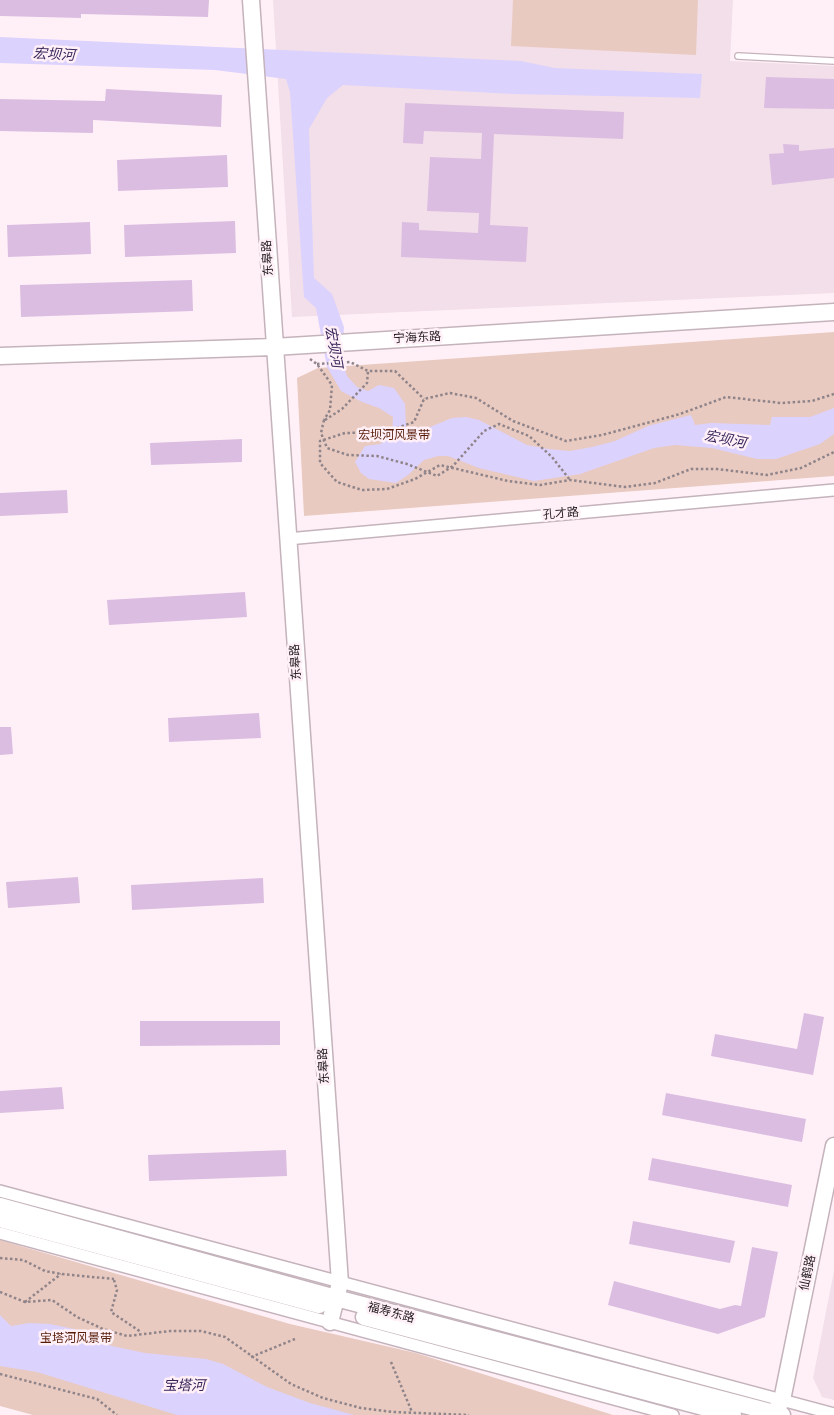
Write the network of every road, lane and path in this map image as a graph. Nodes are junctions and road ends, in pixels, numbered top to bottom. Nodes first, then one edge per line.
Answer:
1 (251, 0) edge
2 (738, 56) dead end
3 (834, 61) edge
4 (834, 312) edge
5 (274, 347) junction
6 (0, 356) edge
7 (368, 371) junction
8 (834, 394) edge
9 (424, 399) junction
10 (324, 420) junction
11 (834, 452) edge
12 (570, 480) junction
13 (834, 490) edge
14 (287, 538) junction
15 (834, 1146) edge
16 (0, 1191) edge
17 (0, 1206) edge
18 (0, 1220) edge
19 (0, 1233) edge
20 (0, 1258) edge
21 (115, 1264) junction
22 (61, 1274) junction
23 (114, 1279) junction
24 (0, 1292) edge
25 (25, 1302) junction
26 (335, 1303) junction
27 (142, 1333) junction
28 (296, 1339) dead end
29 (251, 1357) junction
30 (391, 1362) dead end
31 (0, 1374) edge
32 (780, 1411) edge
33 (412, 1412) junction
34 (834, 1414) edge
35 (117, 1415) edge
36 (469, 1415) edge
37 (673, 1415) edge
38 (733, 1415) edge

1 - 5 street, 东皋路
2 - 3 lane
4 - 5 street, 宁海东路
5 - 6 street, 宁海东路
5 - 14 street, 东皋路
7 - 9 path
7 - 10 path
7 - 10 path
8 - 9 path
9 - 12 path
10 - 12 path, bridge
11 - 12 path
13 - 14 street, 孔才路
14 - 26 street, 东皋路
15 - 32 street, 仙鹤路
16 - 26 street
17 - 26 street, 福寿东路
18 - 26 street, 福寿东路
19 - 21 street
20 - 22 path
21 - 23 path
21 - 26 street
22 - 23 path
22 - 25 path
23 - 27 path
24 - 25 path
25 - 27 path
26 - 32 street, 福寿东路
26 - 37 street
26 - 38 street, 福寿东路
27 - 29 path
28 - 29 path
29 - 33 path
30 - 33 path
31 - 35 path
32 - 34 street
33 - 36 path

